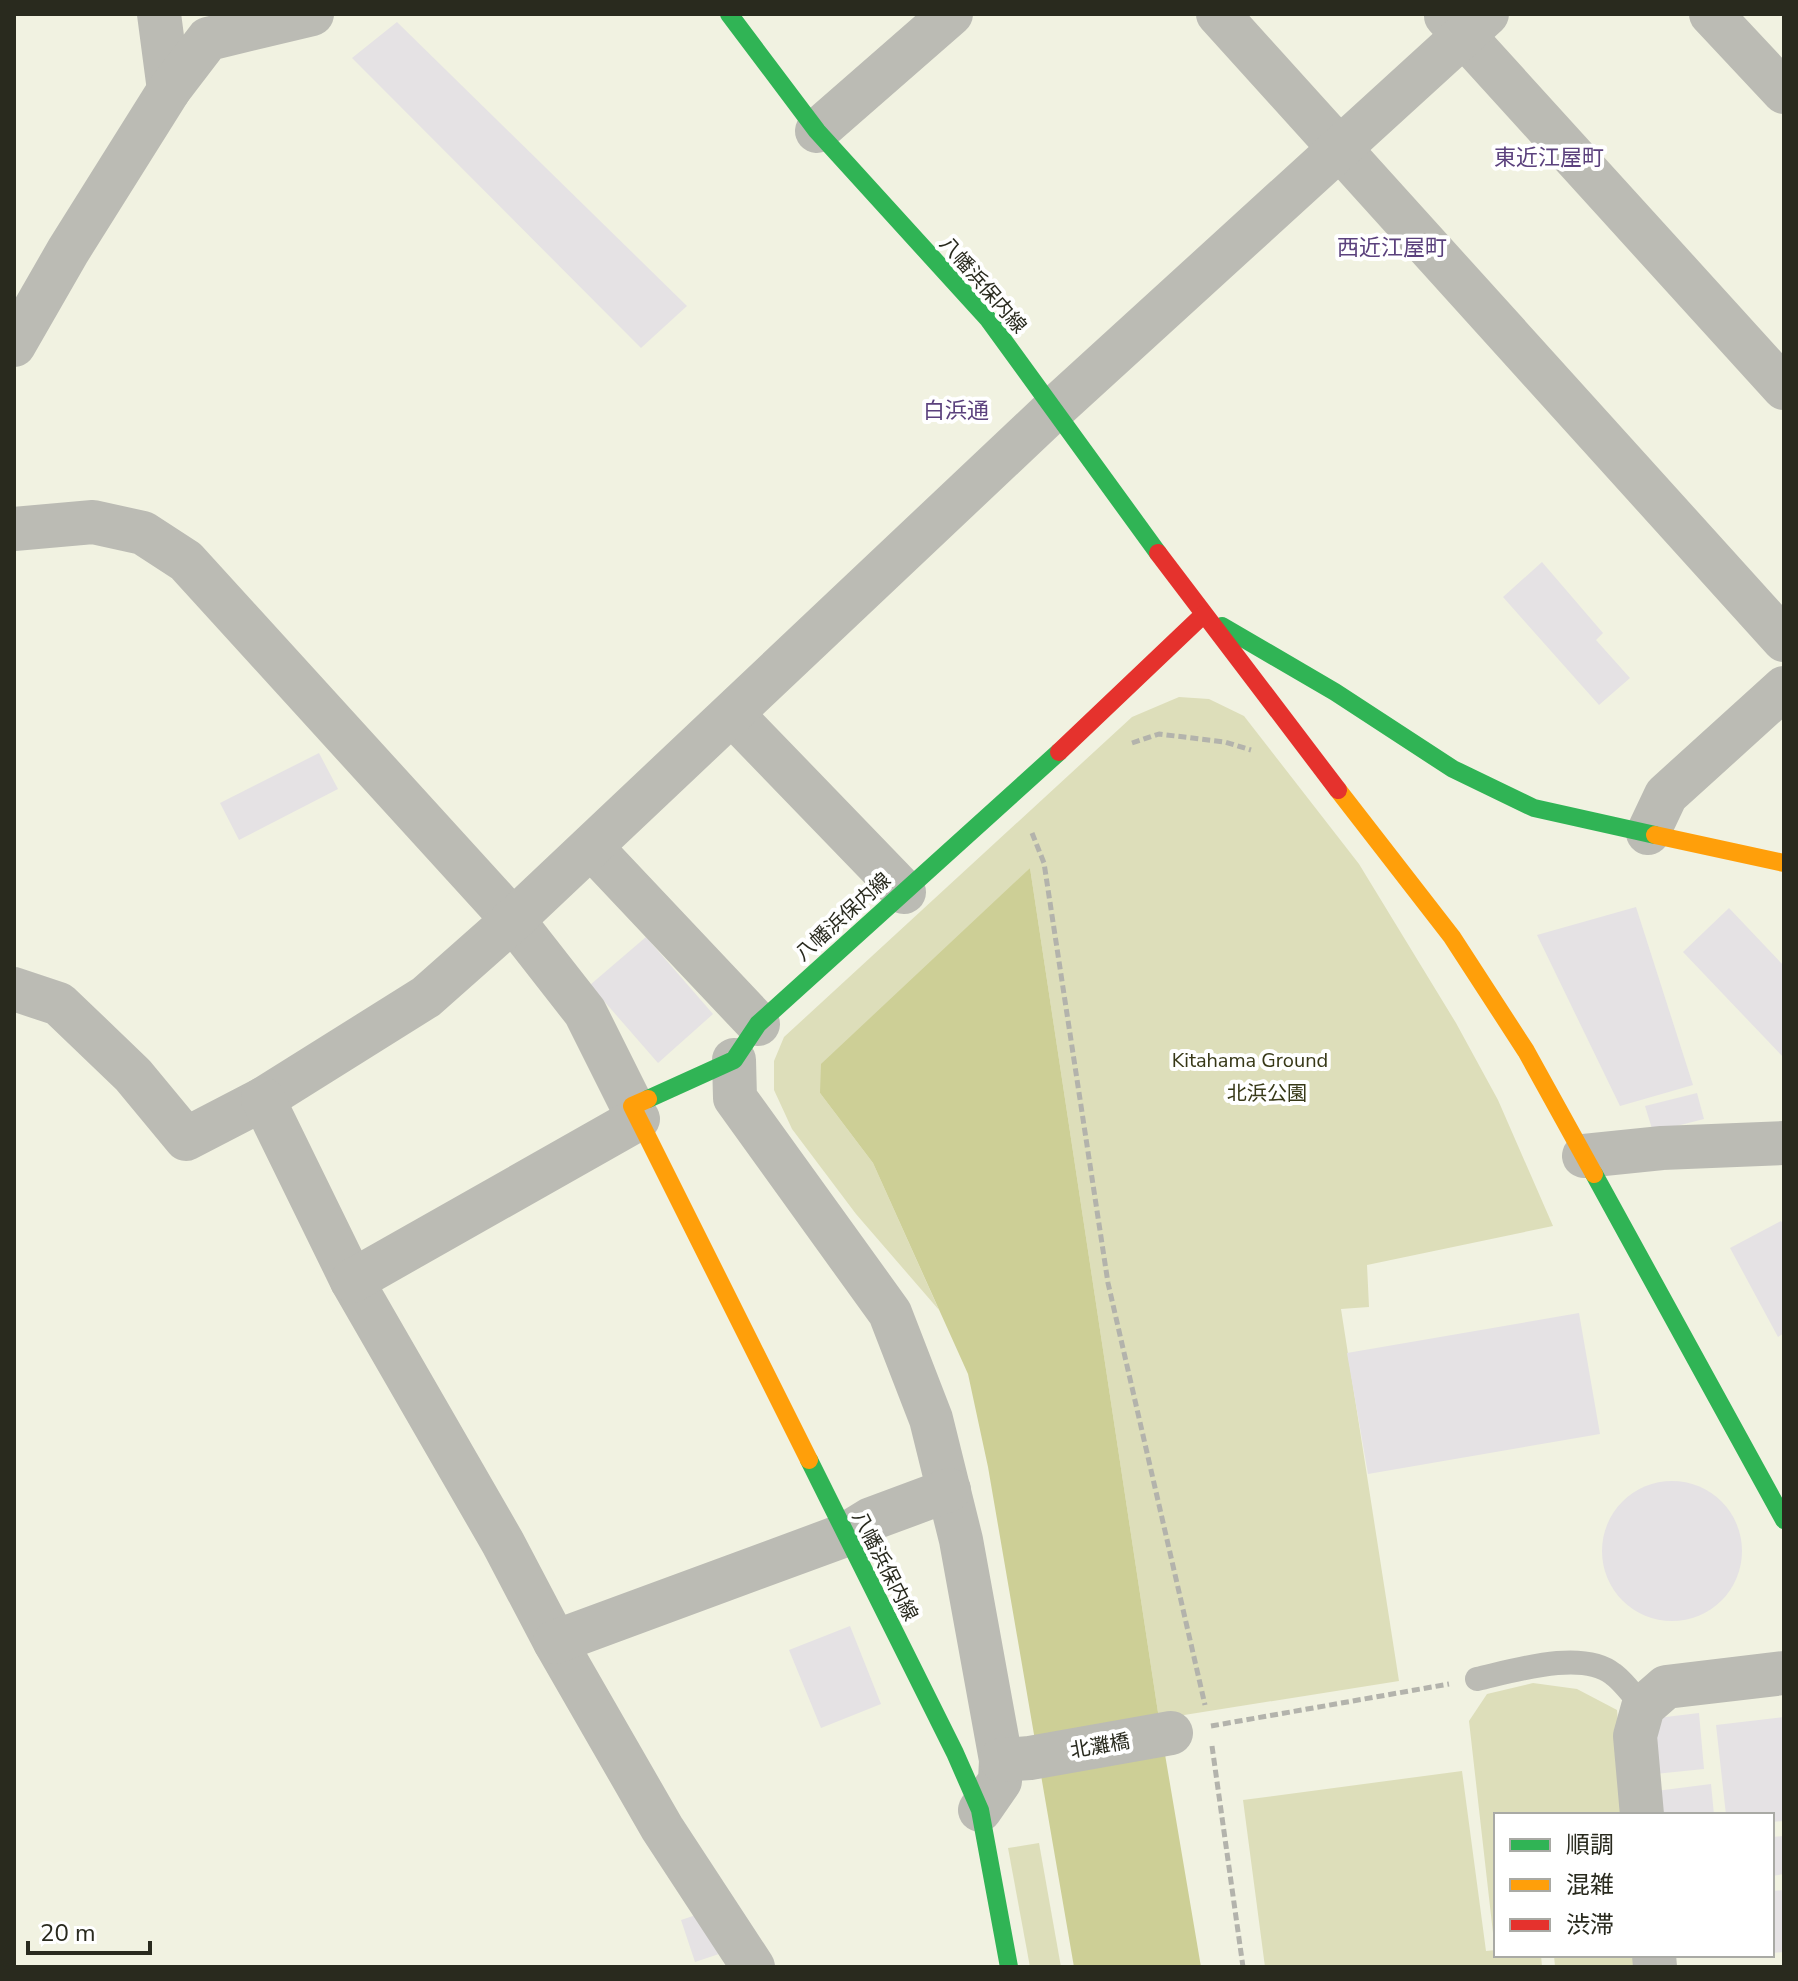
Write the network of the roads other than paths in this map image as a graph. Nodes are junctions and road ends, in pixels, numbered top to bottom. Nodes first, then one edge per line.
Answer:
1 (159, 14) edge
2 (312, 14) edge
3 (729, 14) edge
4 (951, 14) edge
5 (1218, 14) edge
6 (1711, 14) edge
7 (1465, 21) edge
8 (169, 90) junction
9 (1784, 92) edge
10 (817, 131) junction
11 (1340, 147) junction
12 (14, 345) edge
13 (1784, 388) edge
14 (1054, 409) junction
15 (14, 529) edge
16 (1203, 615) junction
17 (1784, 640) edge
18 (1784, 688) edge
19 (732, 714) junction
20 (1648, 833) junction
21 (591, 847) junction
22 (1784, 863) edge
23 (904, 892) junction
24 (513, 920) junction
25 (14, 989) edge
26 (758, 1024) junction
27 (734, 1060) junction
28 (263, 1099) junction
29 (635, 1112) junction
30 (1784, 1143) edge
31 (1584, 1156) junction
32 (352, 1281) junction
33 (949, 1490) junction
34 (1784, 1520) edge
35 (845, 1535) junction
36 (555, 1642) junction
37 (1784, 1673) edge
38 (1477, 1679) road end
39 (1643, 1707) junction
40 (1190, 1730) road end
41 (1016, 1759) junction
42 (980, 1810) junction
43 (1642, 1813) edge
44 (753, 1967) edge
45 (1009, 1967) edge

1 - 8 street
2 - 8 street
3 - 10 main road, 八幡浜保内線
4 - 10 street
5 - 11 street
6 - 9 street
7 - 11 street
7 - 13 street
8 - 12 street
10 - 14 main road, 八幡浜保内線
11 - 14 street
11 - 17 street
14 - 16 main road, 八幡浜保内線
14 - 19 street
15 - 24 street
16 - 20 main road
16 - 23 main road, 八幡浜保内線
16 - 31 main road
18 - 20 street
19 - 21 street
19 - 23 street
20 - 22 main road
21 - 24 street
21 - 26 street
23 - 26 main road, 八幡浜保内線
24 - 28 street
24 - 29 street
25 - 28 street
26 - 27 main road, 八幡浜保内線
27 - 29 main road
27 - 33 street
28 - 32 street
29 - 32 street
29 - 35 main road, 八幡浜保内線
30 - 31 street
31 - 34 main road
32 - 36 street
33 - 35 street
33 - 41 street
35 - 36 street
35 - 42 main road, 八幡浜保内線
36 - 44 street
37 - 39 street
38 - 39 lane
39 - 43 street
40 - 41 street, 北灘橋
41 - 42 street
42 - 45 main road, 八幡浜保内線

